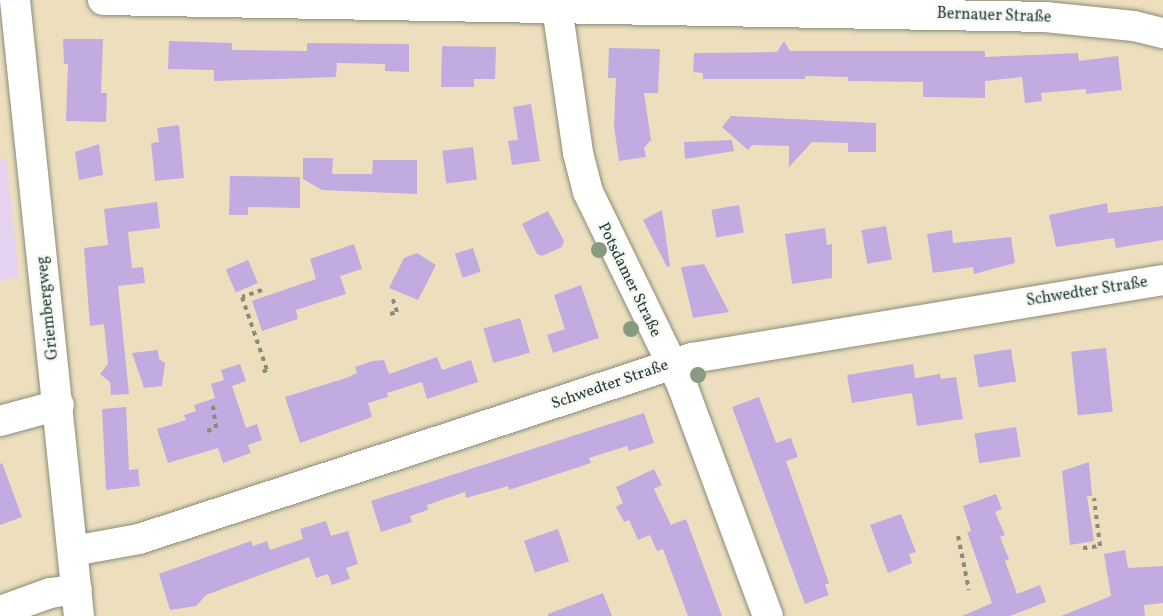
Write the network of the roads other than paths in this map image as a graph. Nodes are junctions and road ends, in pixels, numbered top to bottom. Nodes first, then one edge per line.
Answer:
1 (15, 0) edge
2 (103, 0) edge
3 (557, 4) edge
4 (1163, 33) edge
5 (1163, 280) edge
6 (671, 364) junction
7 (59, 405) junction
8 (0, 421) edge
9 (73, 551) junction
10 (78, 602) edge
11 (0, 611) edge
12 (768, 616) edge

1 - 7 street, Griembergweg
2 - 3 street, Bernauer Straße
3 - 4 street, Bernauer Straße
3 - 6 street, Potsdamer Straße
5 - 6 street, Schwedter Straße
6 - 9 street, Schwedter Straße
6 - 12 street, Potsdamer Straße
7 - 8 street
7 - 9 street, Griembergweg
9 - 10 street, Griembergweg
10 - 11 street

